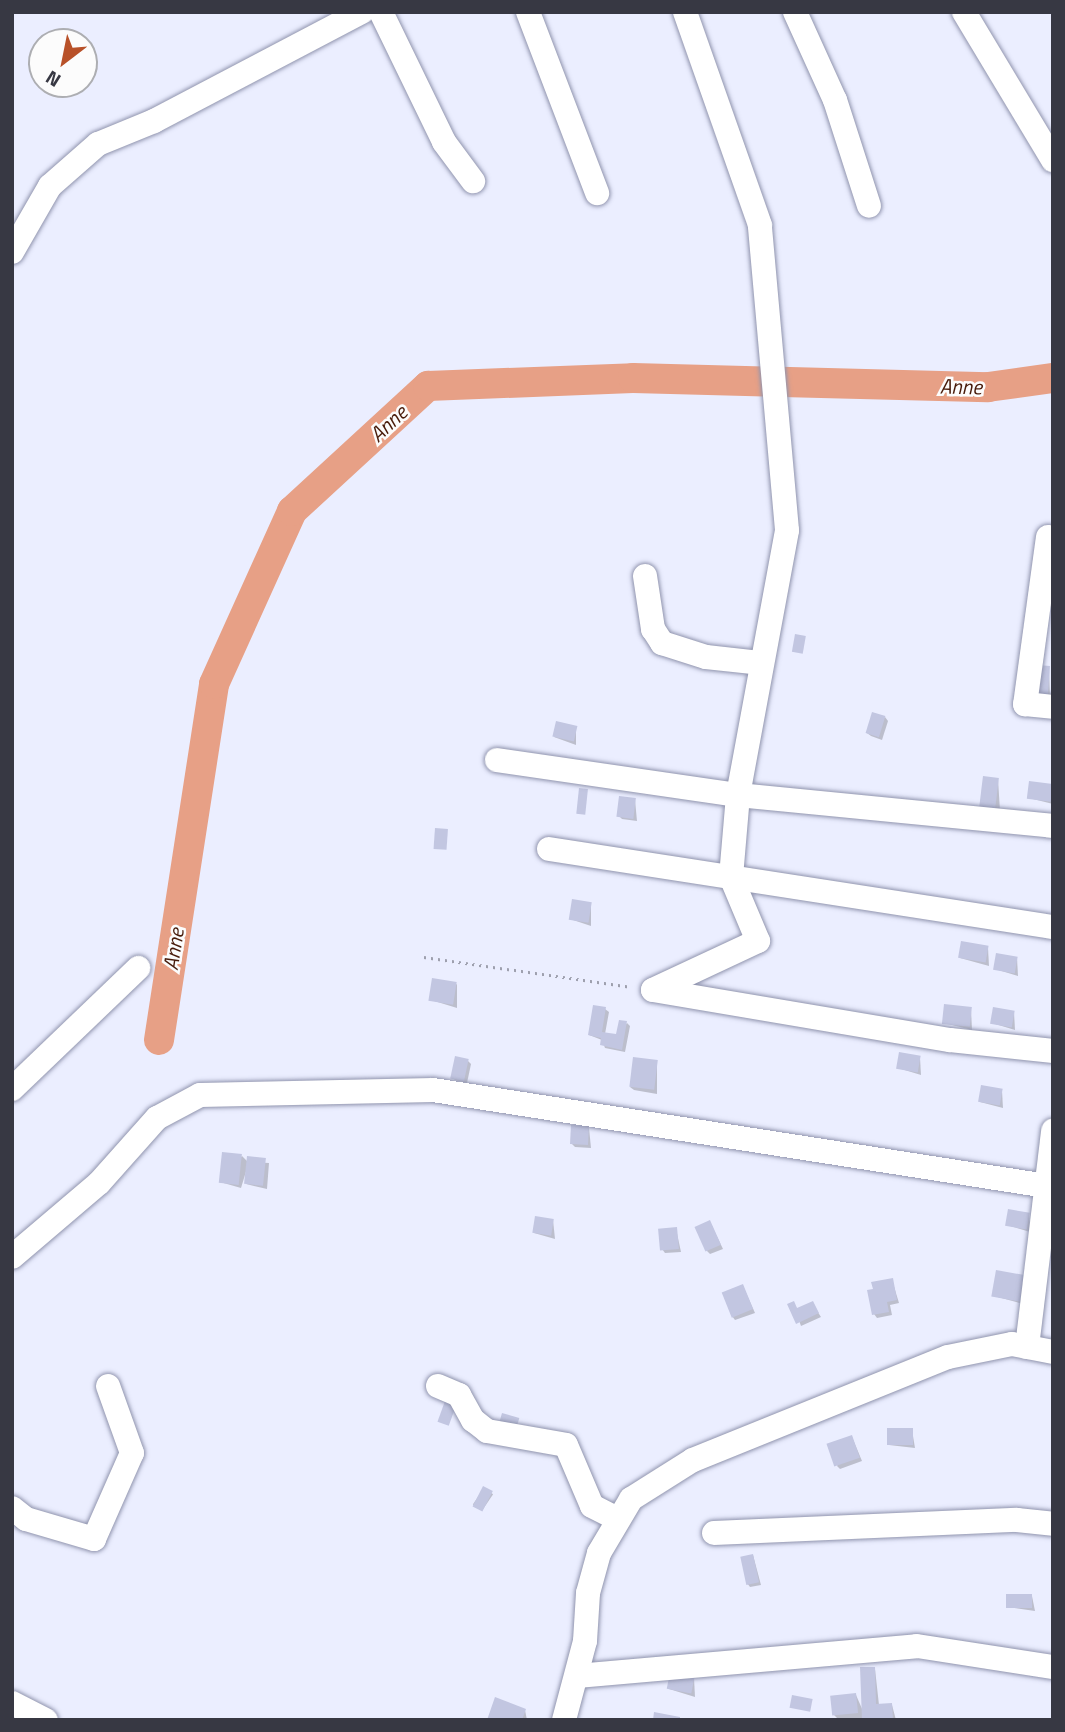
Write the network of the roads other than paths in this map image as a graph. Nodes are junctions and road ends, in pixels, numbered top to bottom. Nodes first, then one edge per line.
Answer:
1 (362, 12) edge
2 (381, 12) edge
3 (528, 12) edge
4 (685, 12) edge
5 (795, 12) edge
6 (964, 12) edge
7 (1053, 160) edge
8 (472, 181) dead end
9 (597, 194) dead end
10 (869, 206) dead end
11 (12, 252) edge
12 (1048, 537) dead end
13 (645, 576) dead end
14 (761, 663) junction
15 (1053, 708) edge
16 (497, 760) dead end
17 (738, 795) junction
18 (1053, 826) edge
19 (549, 849) dead end
20 (731, 877) junction
21 (1053, 927) edge
22 (138, 968) dead end
23 (1053, 1051) edge
24 (12, 1089) edge
25 (1053, 1131) edge
26 (1049, 1186) edge
27 (12, 1257) edge
28 (1027, 1347) junction
29 (1053, 1352) edge
30 (108, 1386) dead end
31 (438, 1386) dead end
32 (12, 1508) edge
33 (618, 1519) junction
34 (1053, 1524) edge
35 (714, 1533) dead end
36 (1053, 1667) edge
37 (577, 1676) junction
38 (12, 1703) edge
39 (46, 1720) edge
40 (564, 1720) edge

1 - 11 street
2 - 8 street
3 - 9 street
4 - 14 street
5 - 10 street
6 - 7 street
12 - 15 street
13 - 14 street
14 - 17 street
16 - 17 street
17 - 18 street
17 - 20 street
19 - 20 street
20 - 21 street
20 - 23 street
22 - 24 street
25 - 26 street
26 - 27 street
26 - 28 street
28 - 29 street
28 - 33 street
30 - 32 street
31 - 33 street
33 - 37 street
34 - 35 street
36 - 37 street
37 - 40 street
38 - 39 street

